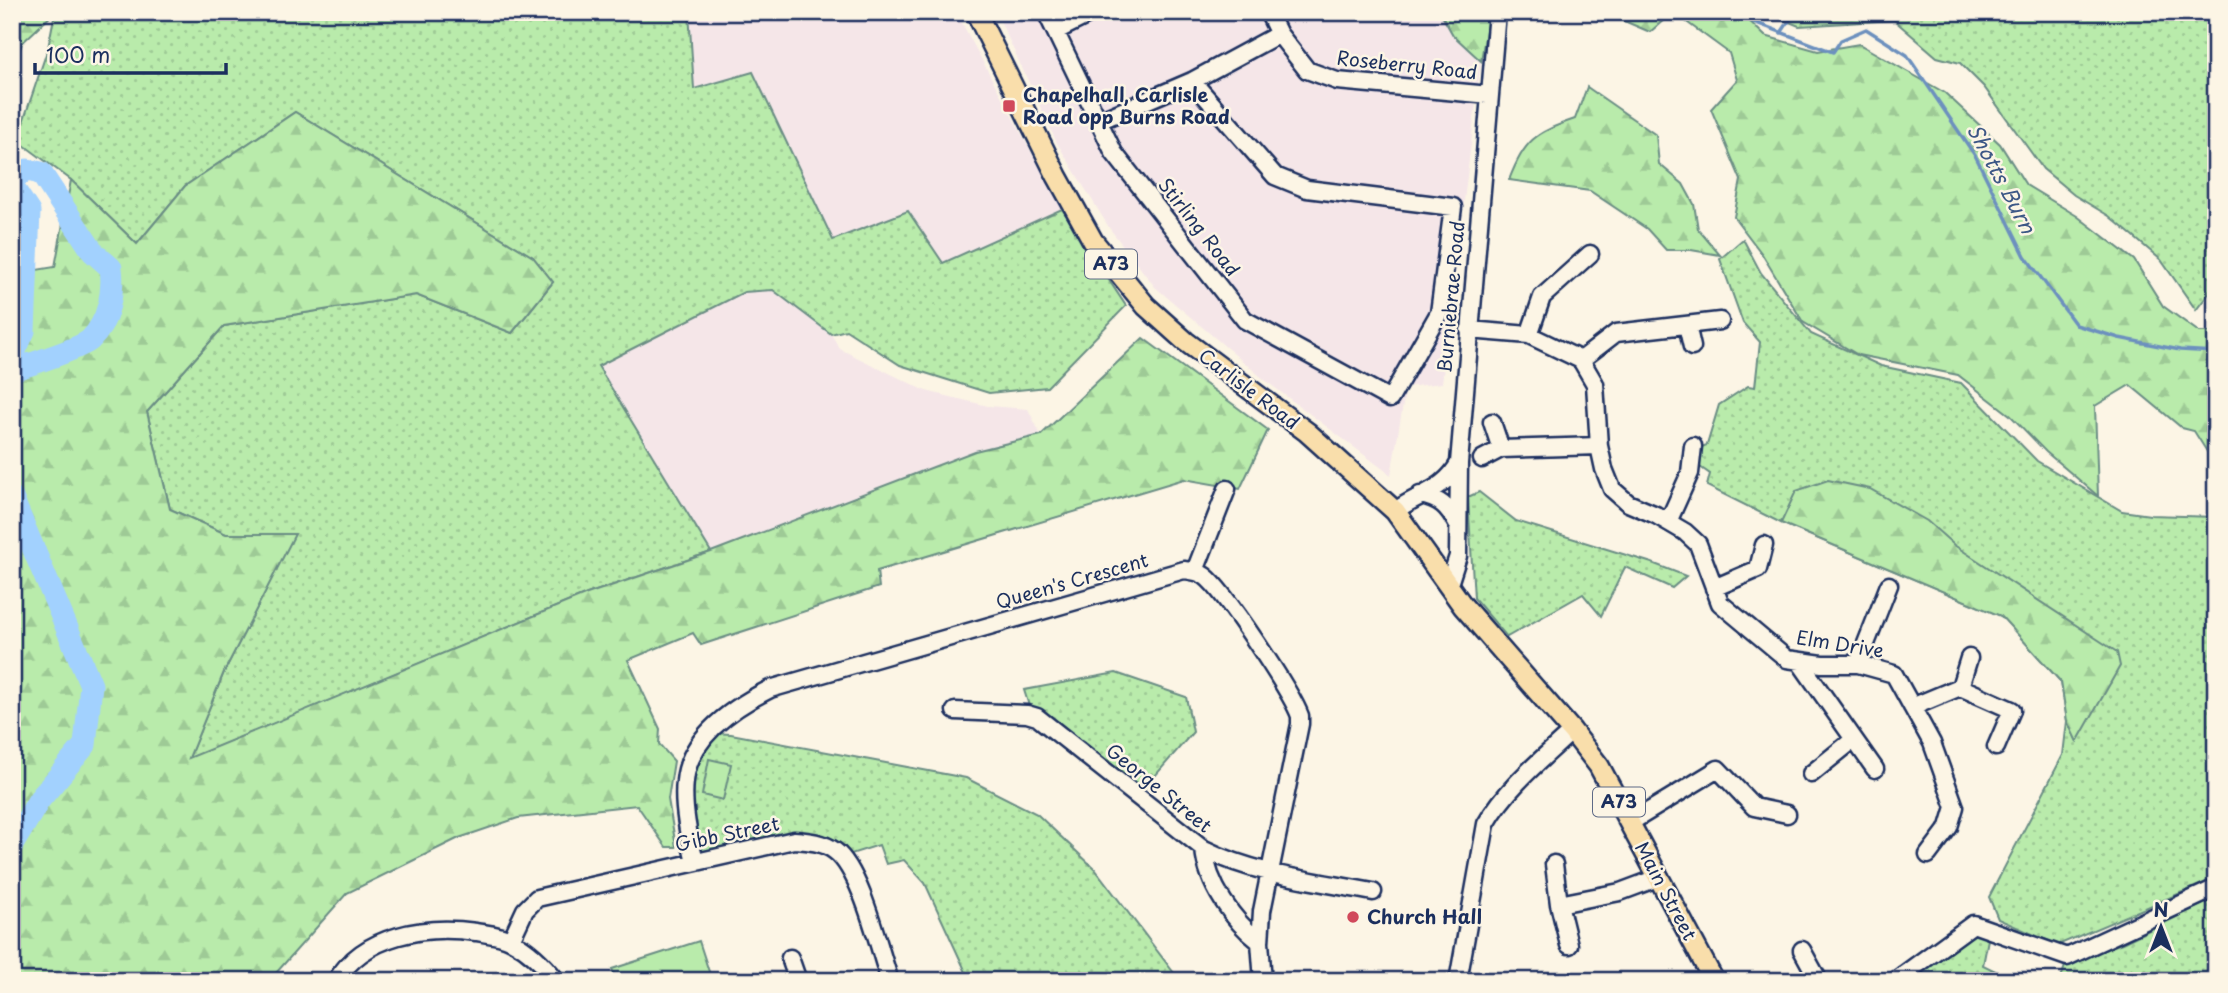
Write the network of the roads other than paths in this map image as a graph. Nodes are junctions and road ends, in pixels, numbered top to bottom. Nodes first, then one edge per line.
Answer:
1 (976, 12) edge
2 (1046, 12) edge
3 (1094, 12) edge
4 (1268, 12) edge
5 (1497, 12) edge
6 (1056, 31) junction
7 (1279, 34) junction
8 (1192, 82) junction
9 (1490, 95) junction
10 (1099, 121) junction
11 (1590, 254) dead end
12 (1720, 321) dead end
13 (1688, 325) junction
14 (1469, 330) junction
15 (1529, 335) junction
16 (1692, 347) dead end
17 (1581, 360) junction
18 (1492, 422) dead end
19 (1599, 446) junction
20 (1693, 446) dead end
21 (1501, 449) junction
22 (1482, 459) dead end
23 (1459, 463) junction
24 (1227, 489) dead end
25 (1420, 495) junction
26 (1395, 511) junction
27 (1668, 522) junction
28 (1459, 528) junction
29 (1764, 545) dead end
30 (1195, 571) junction
31 (1449, 584) junction
32 (1889, 585) dead end
33 (1714, 588) junction
34 (1969, 657) dead end
35 (1799, 661) junction
36 (1858, 664) junction
37 (1960, 687) junction
38 (1912, 707) junction
39 (955, 712) dead end
40 (1572, 731) junction
41 (1853, 740) junction
42 (1996, 747) dead end
43 (1874, 769) dead end
44 (1811, 774) dead end
45 (1787, 814) dead end
46 (1631, 822) junction
47 (1204, 849) junction
48 (1928, 855) dead end
49 (695, 862) junction
50 (1554, 864) dead end
51 (1270, 873) junction
52 (1660, 877) junction
53 (2216, 888) edge
54 (1373, 892) dead end
55 (1559, 904) junction
56 (511, 940) junction
57 (1260, 942) junction
58 (1569, 945) dead end
59 (1802, 950) dead end
60 (790, 958) dead end
61 (889, 980) edge
62 (336, 981) edge
63 (557, 981) edge
64 (798, 981) edge
65 (1263, 981) edge
66 (1458, 981) edge
67 (1714, 981) edge
68 (1819, 981) edge
69 (1895, 981) edge

1 - 26 main road, Carlisle Road / A73
2 - 6 street, Stirling Road
3 - 6 street
4 - 7 street, Roseberry Road
5 - 9 street, Burniebrae Road
6 - 10 street, Stirling Road
7 - 8 street
7 - 9 street, Roseberry Road
8 - 10 street
8 - 10 street, Stirling Road
9 - 14 street, Burniebrae Road
11 - 15 street
12 - 13 street
13 - 16 street
13 - 17 street
14 - 15 street
14 - 23 street, Burniebrae Road
15 - 17 street
17 - 19 street, Elm Drive
18 - 21 street
19 - 21 street
19 - 27 street, Elm Drive
20 - 27 street
21 - 22 street
23 - 25 street
23 - 28 street, Burniebrae Road
24 - 30 street
25 - 26 street
25 - 28 street
26 - 31 main road, Carlisle Road / A73
27 - 33 street, Elm Drive
28 - 31 street, Burniebrae Road
29 - 33 street
30 - 49 street, Queen's Crescent
30 - 51 street
31 - 40 main road, Carlisle Road / A73
32 - 36 street
33 - 35 street, Elm Drive
34 - 37 street
35 - 36 street, Elm Drive
35 - 41 street
36 - 38 street, Elm Drive
37 - 38 street
37 - 42 street
38 - 48 street, Elm Drive
39 - 47 street, George Street
40 - 46 main road, Main Street / A73
40 - 66 street
41 - 43 street
41 - 44 street
45 - 46 street
46 - 52 main road, Main Street / A73
47 - 51 street
47 - 57 street, George Street
49 - 56 street, Gibb Street
49 - 61 street, Gibb Street
50 - 55 street
51 - 54 street
51 - 57 street
52 - 55 street
52 - 67 main road, Main Street / A73
53 - 69 street
55 - 58 street
56 - 62 street
56 - 63 street
57 - 65 street
59 - 68 street
60 - 64 street

